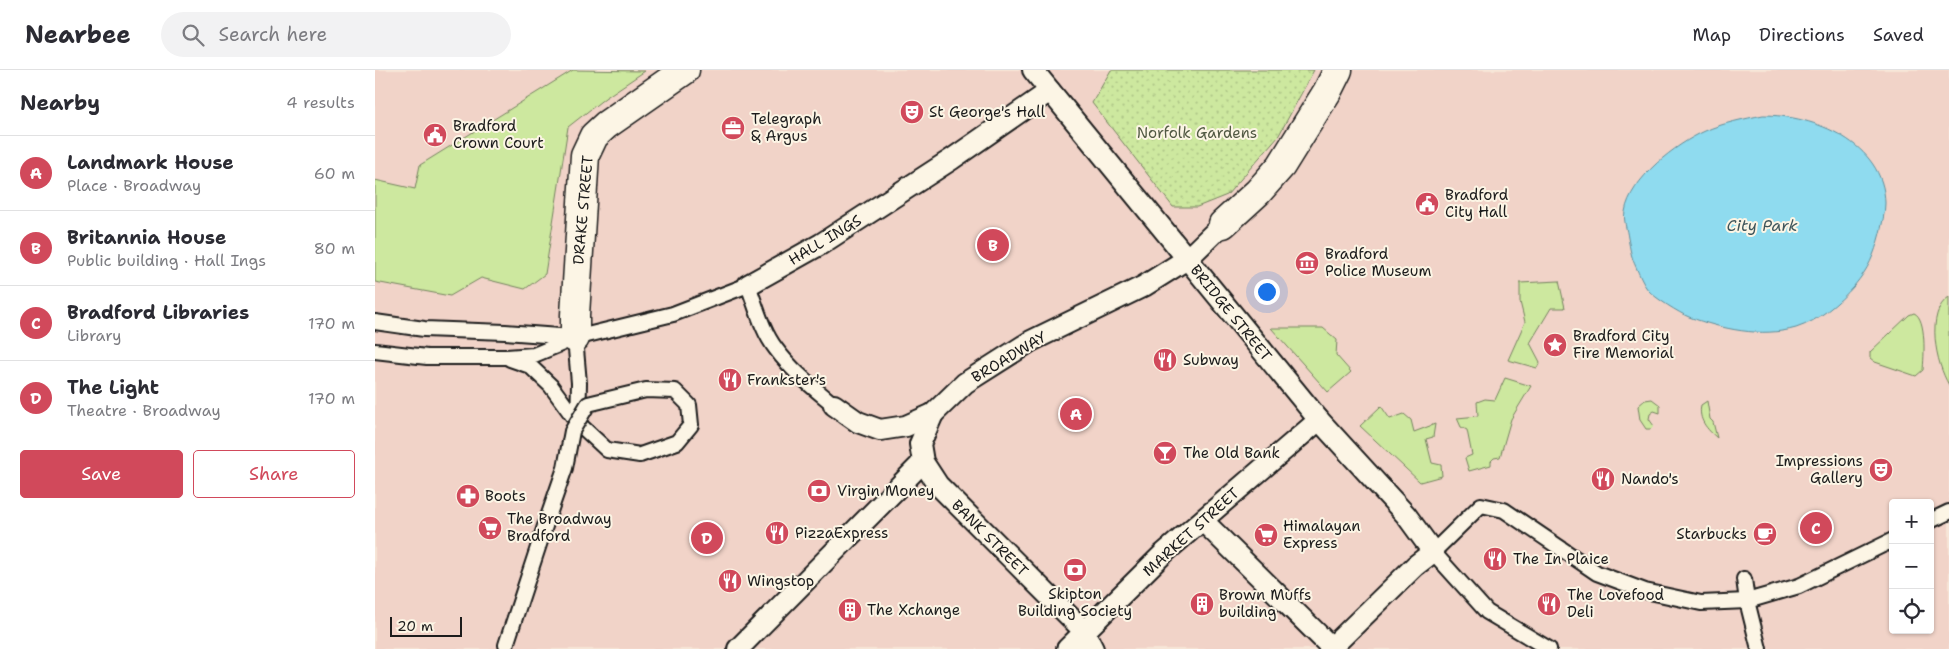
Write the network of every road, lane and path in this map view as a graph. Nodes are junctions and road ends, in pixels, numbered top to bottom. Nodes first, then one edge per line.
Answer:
1 (685, 70) edge
2 (1033, 70) edge
3 (1339, 70) edge
4 (1050, 91) junction
5 (1223, 224) joint
6 (1187, 259) junction
7 (748, 285) junction
8 (375, 322) edge
9 (575, 338) junction
10 (375, 351) edge
11 (507, 357) junction
12 (834, 405) joint
13 (933, 414) junction
14 (1319, 420) junction
15 (578, 423) junction
16 (923, 462) junction
17 (1949, 512) edge
18 (1934, 519) edge
19 (1203, 520) junction
20 (1889, 542) edge
21 (1433, 552) junction
22 (1744, 579) dead end
23 (1747, 602) junction
24 (1084, 631) junction
25 (506, 644) dead end
26 (738, 649) edge
27 (1067, 649) edge
28 (1093, 649) edge
29 (1331, 649) edge
30 (1549, 649) edge
31 (1759, 649) edge

1 - 9 street, DRAKE STREET
2 - 4 street, BRIDGE STREET
3 - 5 street
4 - 6 street, BRIDGE STREET
4 - 7 street, HALL INGS
5 - 6 street
6 - 13 street, BROADWAY
6 - 14 street, BRIDGE STREET
7 - 9 lane, HALL INGS
7 - 12 lane
8 - 9 lane, HALL INGS
9 - 11 lane, HALL INGS
9 - 15 lane
10 - 11 lane, HALL INGS
11 - 15 lane
12 - 13 street, BROADWAY
13 - 16 street
14 - 19 street, MARKET STREET
14 - 21 street, BRIDGE STREET
15 - 25 lane, bridge
16 - 24 street, BANK STREET
16 - 26 street
17 - 18 lane
19 - 24 street, MARKET STREET
19 - 29 street
20 - 23 lane
21 - 23 lane
21 - 29 street
21 - 30 lane
22 - 23 lane
23 - 31 lane
24 - 27 street, MARKET STREET
24 - 28 street, BANK STREET

